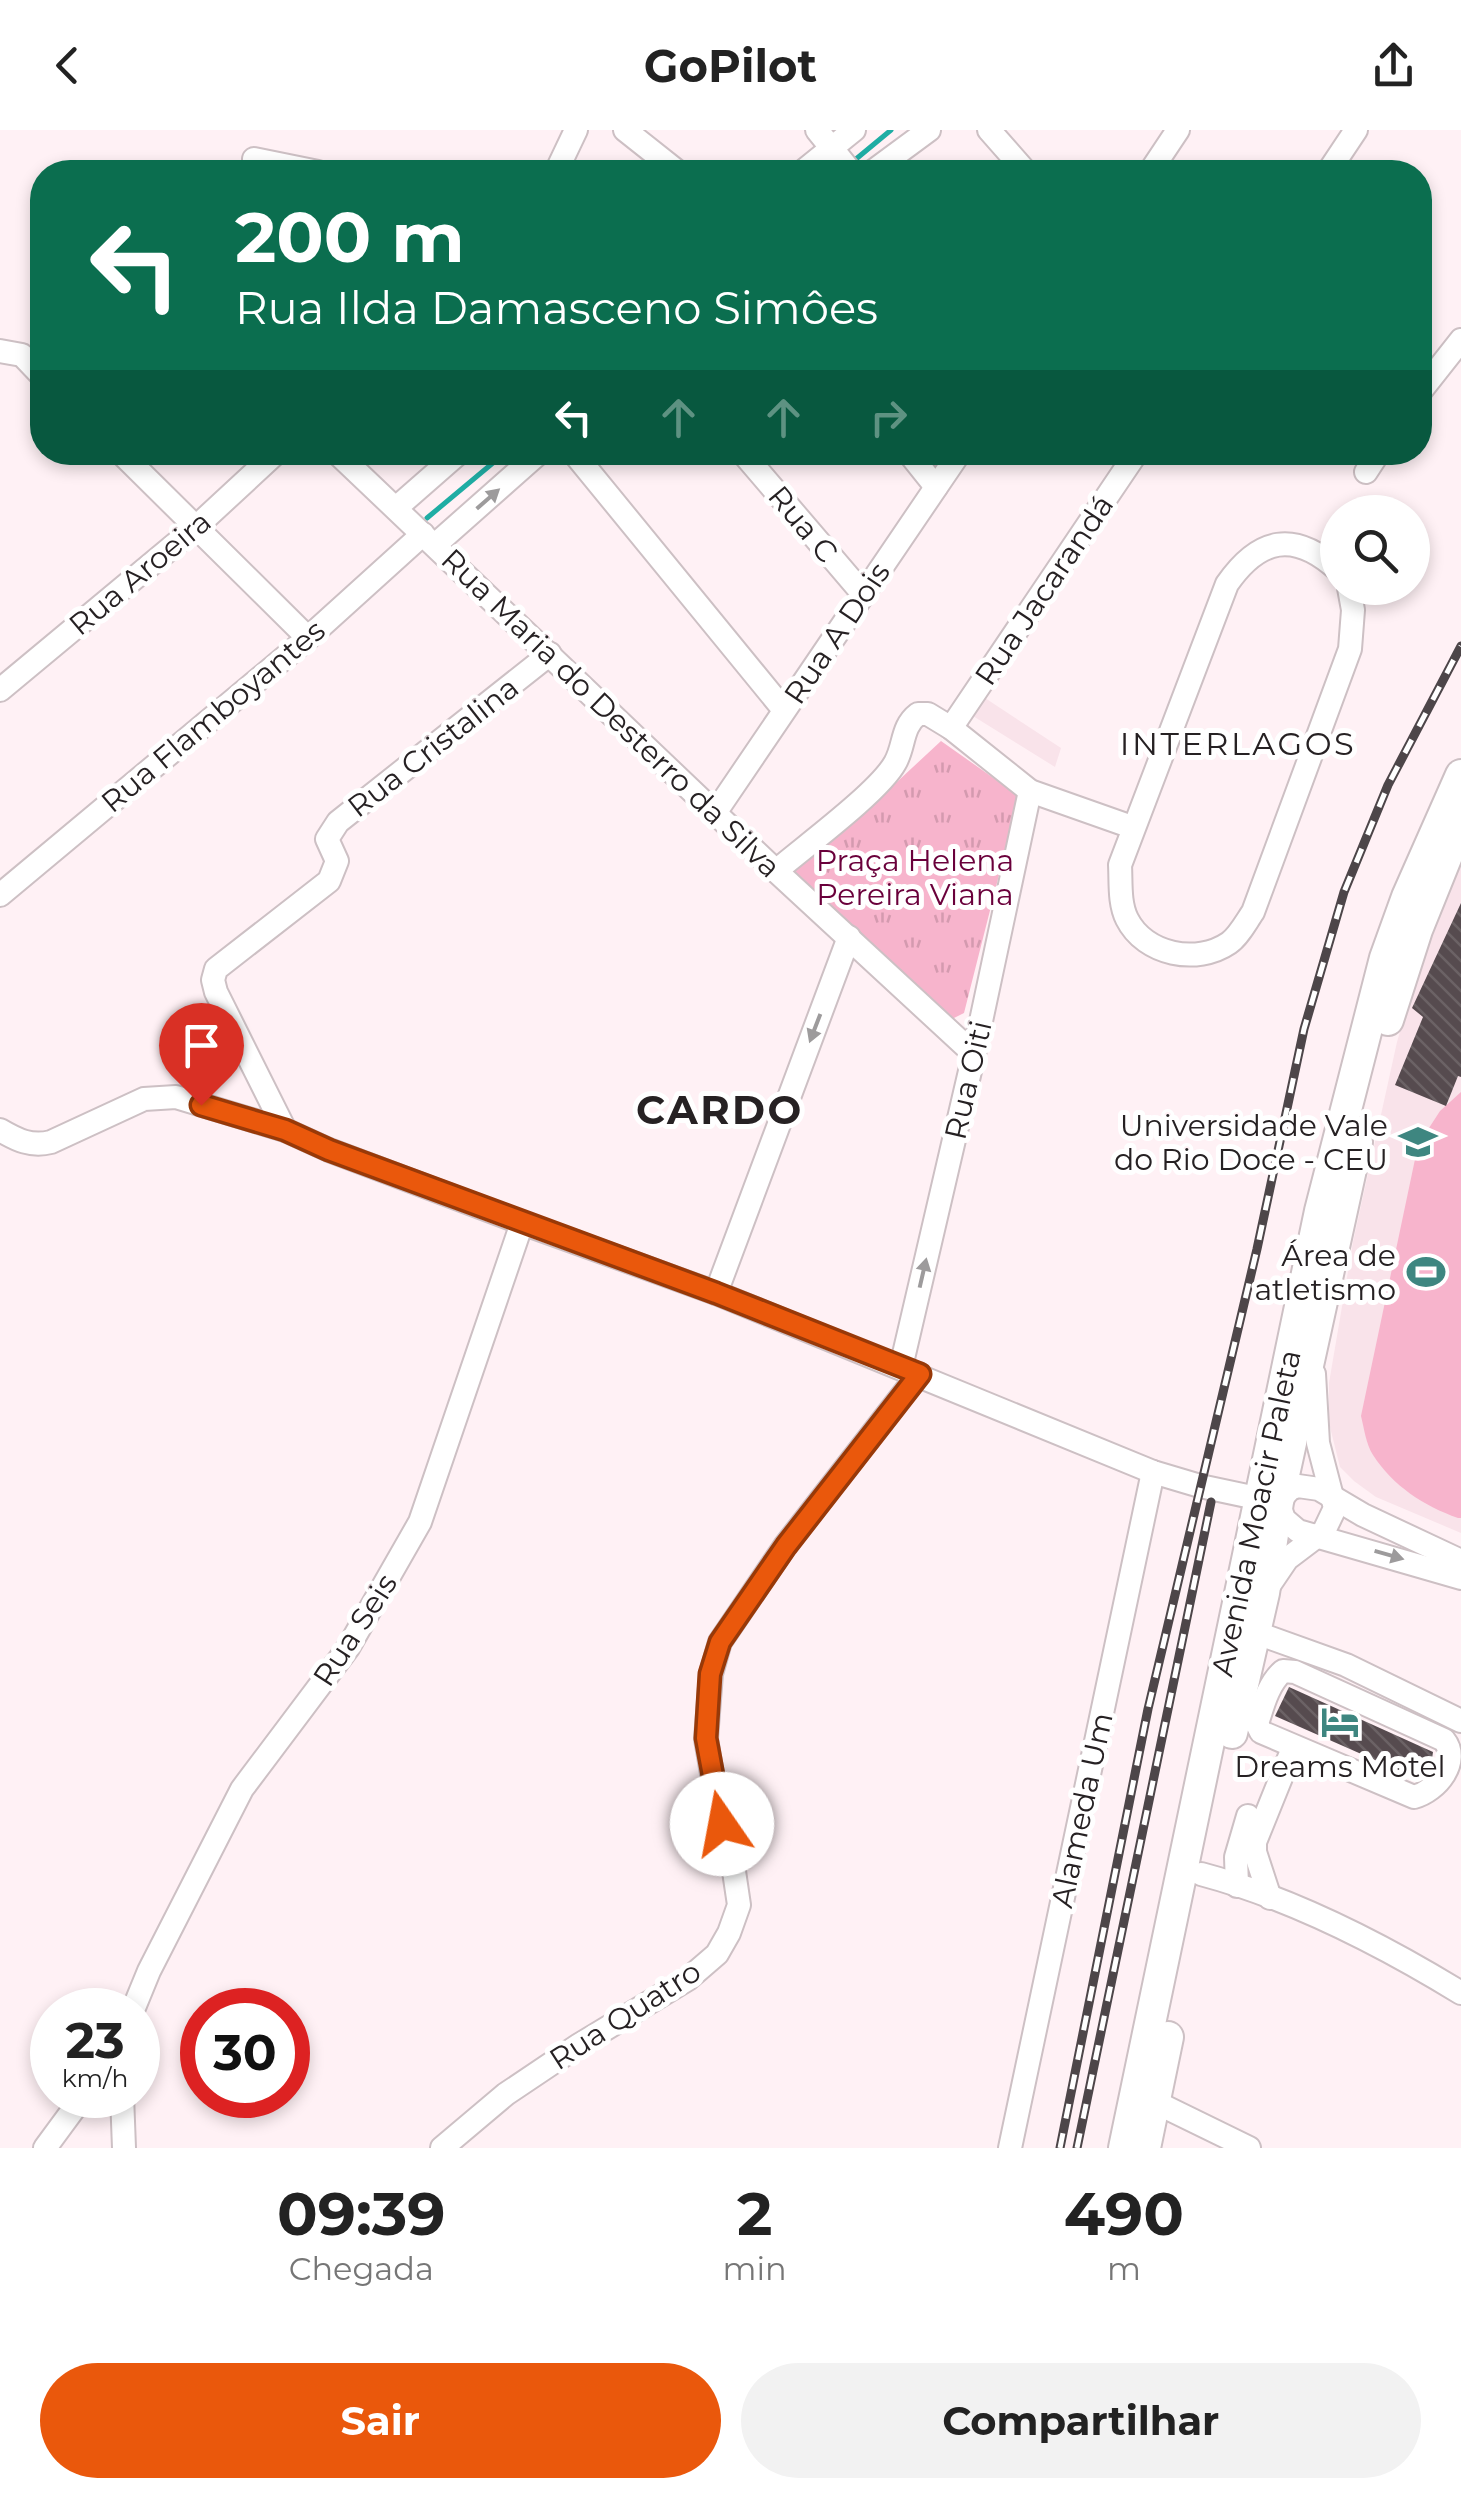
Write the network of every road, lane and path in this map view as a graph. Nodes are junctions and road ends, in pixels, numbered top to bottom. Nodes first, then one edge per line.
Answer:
1 (576, 130) edge
2 (625, 130) edge
3 (854, 130) edge
4 (928, 130) edge
5 (988, 130) edge
6 (1356, 130) edge
7 (1174, 132) edge
8 (824, 139) edge
9 (254, 159) dead end
10 (259, 160) edge
11 (562, 160) edge
12 (663, 160) edge
13 (810, 160) edge
14 (841, 160) edge
15 (888, 160) edge
16 (1015, 160) edge
17 (1157, 160) edge
18 (1336, 160) edge
19 (1461, 340) edge
20 (1432, 377) edge
21 (133, 465) edge
22 (263, 465) edge
23 (350, 465) edge
24 (445, 465) edge
25 (523, 465) edge
26 (584, 465) edge
27 (753, 465) edge
28 (918, 465) edge
29 (951, 465) edge
30 (1129, 465) edge
31 (936, 488) junction
32 (396, 508) junction
33 (196, 528) junction
34 (429, 539) junction
35 (1320, 557) edge
36 (864, 595) junction
37 (1353, 605) edge
38 (308, 638) junction
39 (550, 654) junction
40 (0, 690) edge
41 (784, 710) junction
42 (950, 728) junction
43 (1461, 775) edge
44 (1030, 790) junction
45 (716, 813) junction
46 (1461, 821) edge
47 (1132, 827) junction
48 (776, 871) junction
49 (0, 894) edge
50 (849, 937) junction
51 (974, 1054) junction
52 (0, 1130) edge
53 (285, 1130) junction
54 (522, 1223) junction
55 (716, 1293) junction
56 (1314, 1350) junction
57 (910, 1371) junction
58 (1153, 1472) junction
59 (1331, 1496) junction
60 (1269, 1501) junction
61 (1316, 1536) junction
62 (1461, 1561) edge
63 (1461, 1578) edge
64 (1264, 1593) junction
65 (1254, 1632) junction
66 (1461, 1720) edge
67 (1285, 1745) junction
68 (1200, 1874) junction
69 (1238, 1886) junction
70 (1270, 1898) junction
71 (142, 1988) edge
72 (1461, 1993) edge
73 (1156, 2102) junction
74 (67, 2118) edge
75 (123, 2118) edge
76 (45, 2148) edge
77 (124, 2148) edge
78 (442, 2148) edge
79 (1010, 2148) edge
80 (1124, 2148) edge
81 (1145, 2148) edge
82 (1249, 2148) edge

1 - 11 street
2 - 12 street
3 - 8 street
4 - 15 street
5 - 16 street
6 - 18 street
7 - 17 street
8 - 13 street
8 - 14 street
9 - 10 street
19 - 20 street
21 - 33 street
22 - 33 street, Rua Aroeira
23 - 32 street, Rua Maria do Desterro da Silva
24 - 32 street
34 -> 25 street, Rua Flamboyantes
26 - 41 street
27 - 36 street, Rua C
28 - 31 street
29 - 31 street, Rua A Dois
30 - 42 street, Rua Jacarandá
31 - 36 street, Rua A Dois
32 - 34 street, Rua Maria do Desterro da Silva
33 - 38 street
33 - 40 street, Rua Aroeira
34 - 38 street, Rua Flamboyantes
34 - 39 street, Rua Maria do Desterro da Silva
35 - 47 street
36 - 41 street, Rua A Dois
37 - 47 street
38 - 49 street, Rua Flamboyantes
39 - 45 street, Rua Maria do Desterro da Silva
39 - 53 street, Rua Cristalina
41 - 45 street, Rua A Dois
42 - 44 street
42 - 48 street
43 - 60 main road, Avenida Moacir Paleta
44 - 47 street
44 - 51 street, Rua Oiti
45 - 48 street, Rua Maria do Desterro da Silva
46 - 56 main road, Avenida Moacir Paleta
48 - 50 street, Rua Maria do Desterro da Silva
50 - 51 street, Rua Maria do Desterro da Silva
50 -> 55 street
57 -> 51 street, Rua Oiti
52 - 53 street
53 - 54 street
54 - 55 street
54 - 71 street, Rua Seis
55 - 57 street
56 - 59 street
56 - 60 main road, Avenida Moacir Paleta
57 - 58 street
57 - 78 street, Rua Quatro
58 - 60 street
58 - 79 street, Alameda Um
59 - 60 street
59 - 61 street
59 - 62 street
60 - 61 street
60 - 64 main road, Avenida Moacir Paleta
60 - 80 main road, Avenida Moacir Paleta
61 -> 63 street
61 - 64 street
64 - 65 main road, Avenida Moacir Paleta
65 - 66 street
65 - 68 main road, Avenida Moacir Paleta
67 - 67 street
67 - 69 street
67 - 70 street
68 - 69 street
68 - 73 main road, Avenida Moacir Paleta
69 - 70 street
70 - 72 street
73 - 81 main road, Avenida Moacir Paleta
73 - 82 street
74 - 76 street
75 - 77 street

